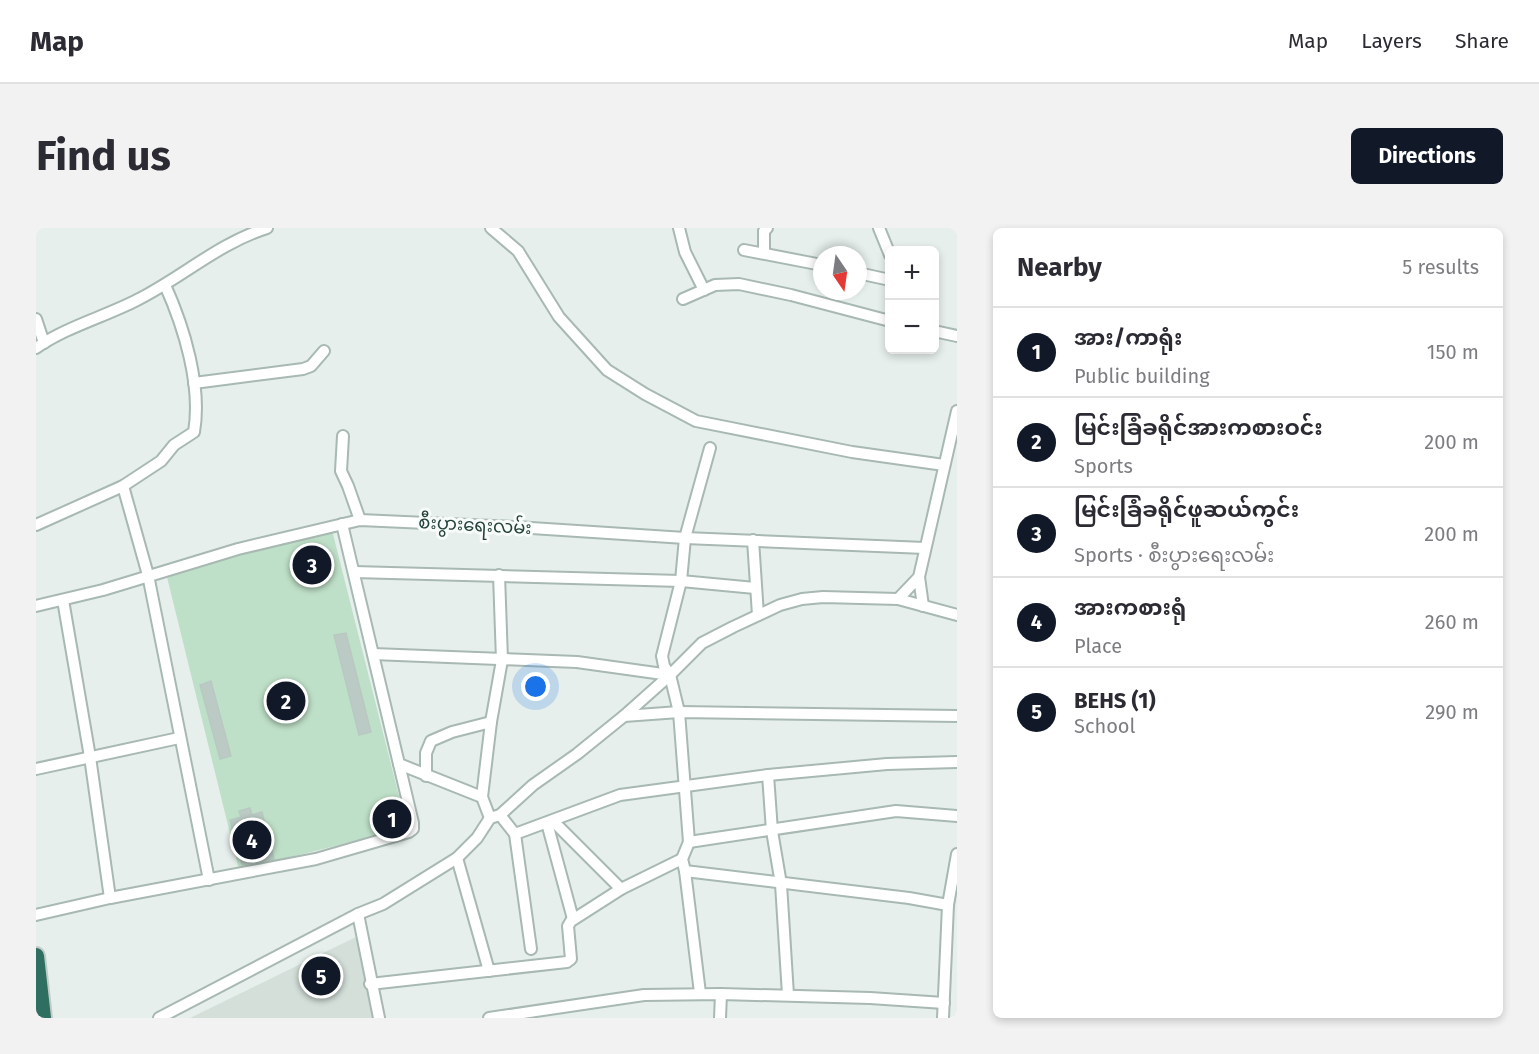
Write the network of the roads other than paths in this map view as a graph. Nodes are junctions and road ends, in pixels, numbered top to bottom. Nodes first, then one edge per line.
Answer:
1 (267, 228) edge
2 (491, 228) edge
3 (679, 228) edge
4 (879, 228) edge
5 (763, 229) edge
6 (886, 246) edge
7 (744, 250) dead end
8 (764, 253) junction
9 (813, 263) edge
10 (867, 275) edge
11 (885, 279) edge
12 (165, 285) junction
13 (704, 290) junction
14 (683, 298) dead end
15 (36, 319) edge
16 (885, 320) edge
17 (939, 332) edge
18 (957, 336) edge
19 (40, 345) edge
20 (324, 351) dead end
21 (194, 384) junction
22 (957, 411) edge
23 (343, 436) dead end
24 (710, 448) dead end
25 (944, 465) junction
26 (123, 486) junction
27 (360, 520) junction
28 (342, 524) junction
29 (36, 525) edge
30 (685, 538) junction
31 (753, 540) junction
32 (925, 548) junction
33 (354, 572) junction
34 (148, 575) junction
35 (499, 575) junction
36 (919, 577) junction
37 (681, 581) junction
38 (755, 588) junction
39 (898, 598) junction
40 (63, 600) junction
41 (36, 606) edge
42 (923, 606) junction
43 (952, 614) edge
44 (758, 615) junction
45 (957, 623) edge
46 (373, 654) junction
47 (502, 660) junction
48 (670, 675) junction
49 (679, 712) junction
50 (624, 716) junction
51 (957, 716) edge
52 (491, 722) junction
53 (179, 738) junction
54 (90, 758) junction
55 (957, 762) edge
56 (399, 764) junction
57 (36, 769) edge
58 (768, 775) junction
59 (426, 776) junction
60 (683, 786) junction
61 (483, 797) junction
62 (957, 816) edge
63 (495, 817) junction
64 (550, 822) junction
65 (772, 831) junction
66 (515, 834) junction
67 (689, 842) junction
68 (957, 854) edge
69 (457, 858) junction
70 (682, 859) junction
71 (685, 871) junction
72 (209, 880) junction
73 (781, 884) junction
74 (621, 889) junction
75 (110, 898) junction
76 (948, 905) junction
77 (358, 914) junction
78 (36, 915) edge
79 (573, 919) junction
80 (531, 949) dead end
81 (36, 956) edge
82 (489, 971) junction
83 (370, 984) junction
84 (700, 993) junction
85 (721, 993) junction
86 (788, 995) junction
87 (944, 1003) junction
88 (42, 1018) edge
89 (159, 1018) edge
90 (379, 1018) edge
91 (489, 1018) edge
92 (720, 1018) edge
93 (943, 1018) edge

1 - 12 street
2 - 25 street
3 - 13 street
4 - 6 street
5 - 8 street
7 - 8 street
8 - 9 street
10 - 11 street
12 - 19 street
12 - 21 street
13 - 14 street
13 - 16 street
15 - 19 street
17 - 18 street
20 - 21 street
21 - 26 street
22 - 25 street
23 - 27 street
24 - 30 street
25 - 32 street
26 - 29 street
26 - 34 street
27 - 28 street, စီးပွားရေးလမ်း
27 - 30 street, စီးပွားရေးလမ်း
28 - 33 street
28 - 34 street, စီးပွားရေးလမ်း
30 - 31 street, စီးပွားရေးလမ်း
30 - 37 street
31 - 32 street, စီးပွားရေးလမ်း
31 - 38 street
32 - 36 street
33 - 35 street
33 - 46 street
34 - 40 street, စီးပွားရေးလမ်း
34 - 53 street
35 - 37 street
35 - 47 street
36 - 39 street
36 - 42 street
37 - 38 street
37 - 48 street
38 - 44 street
39 - 42 street
39 - 44 street
40 - 41 street, စီးပွားရေးလမ်း
40 - 54 street
42 - 43 street
43 - 45 street
44 - 48 street
46 - 47 street
46 - 56 street
47 - 48 street
47 - 52 street
48 - 49 street
48 - 50 street
49 - 50 street
49 - 51 street
49 - 60 street
50 - 63 street
52 - 59 street
52 - 61 street
53 - 54 street
53 - 72 street
54 - 57 street
54 - 75 street
55 - 58 street
56 - 59 street
56 - 72 street
58 - 60 street
58 - 65 street
59 - 61 street
60 - 64 street
60 - 67 street
61 - 63 street
62 - 65 street
63 - 66 street
63 - 69 street
64 - 66 street
64 - 74 street
64 - 79 street
65 - 67 street
65 - 73 street
66 - 80 street
67 - 70 street
68 - 76 street
69 - 77 street
69 - 82 street
70 - 71 street
70 - 74 street
71 - 73 street
71 - 84 street
72 - 75 street
73 - 76 street
73 - 86 street
74 - 79 street
75 - 78 street
76 - 87 street
77 - 83 street
77 - 89 street
79 - 82 street
81 - 88 highway
82 - 83 street
83 - 90 street
84 - 85 street
84 - 91 street
85 - 86 street
85 - 92 street
86 - 87 street
87 - 93 street

